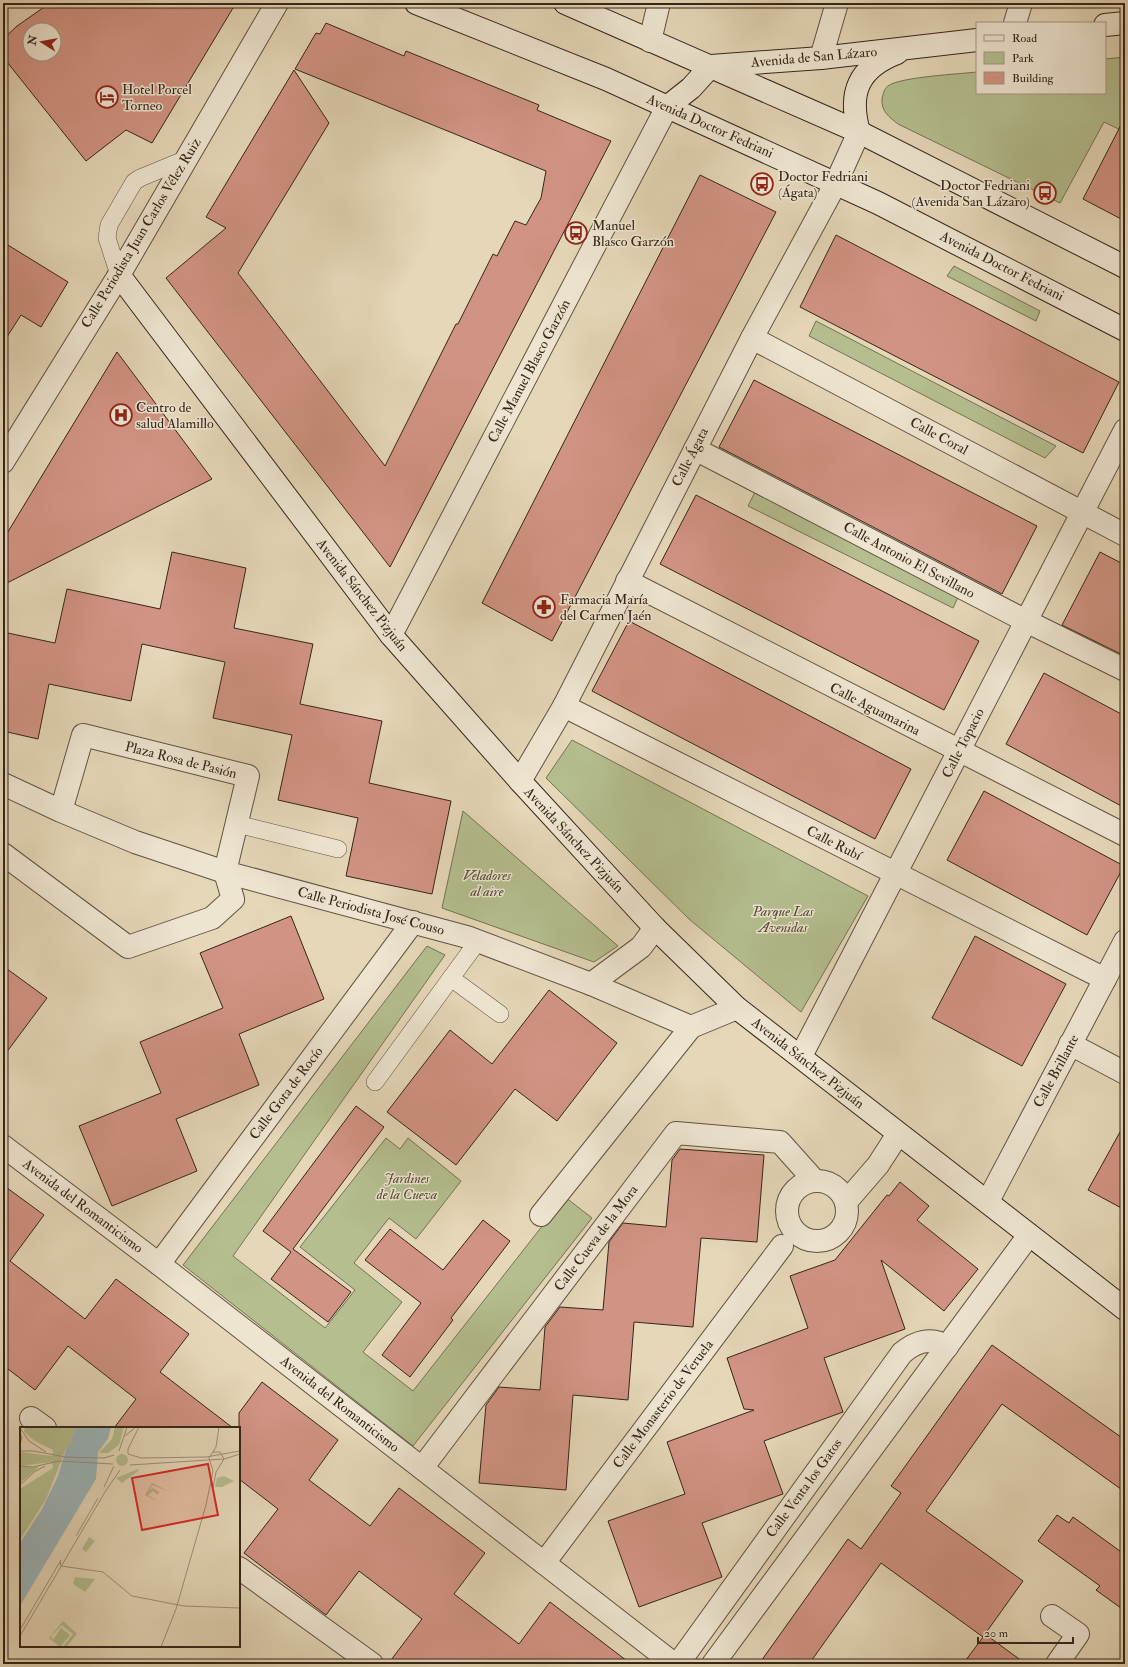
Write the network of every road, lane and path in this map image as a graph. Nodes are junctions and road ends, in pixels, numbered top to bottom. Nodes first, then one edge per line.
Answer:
1 (277, 3) edge
2 (416, 3) edge
3 (565, 3) edge
4 (659, 3) edge
5 (837, 3) edge
6 (1021, 3) edge
7 (1014, 22) edge
8 (1125, 23) edge
9 (1106, 25) edge
10 (976, 40) edge
11 (650, 41) junction
12 (911, 47) junction
13 (821, 58) junction
14 (711, 66) junction
15 (667, 107) junction
16 (859, 132) junction
17 (186, 159) junction
18 (836, 183) junction
19 (1125, 267) edge
20 (119, 274) junction
21 (1125, 330) edge
22 (752, 338) junction
23 (1125, 430) edge
24 (695, 448) junction
25 (3, 462) edge
26 (1083, 512) junction
27 (1125, 535) edge
28 (627, 581) junction
29 (1026, 621) junction
30 (391, 635) junction
31 (1125, 670) edge
32 (564, 706) junction
33 (959, 752) junction
34 (520, 781) junction
35 (3, 784) edge
36 (61, 811) junction
37 (237, 824) junction
38 (1125, 835) edge
39 (338, 849) dead end
40 (3, 854) edge
41 (225, 872) junction
42 (896, 874) junction
43 (413, 922) junction
44 (655, 928) junction
45 (478, 941) junction
46 (1125, 941) edge
47 (451, 978) junction
48 (1105, 979) junction
49 (591, 984) junction
50 (737, 1008) junction
51 (500, 1014) dead end
52 (691, 1027) junction
53 (1070, 1044) junction
54 (801, 1056) junction
55 (1125, 1073) edge
56 (375, 1082) dead end
57 (898, 1134) junction
58 (3, 1146) edge
59 (814, 1180) junction
60 (988, 1201) junction
61 (846, 1202) junction
62 (541, 1215) dead end
63 (1029, 1235) junction
64 (782, 1246) dead end
65 (159, 1264) junction
66 (1125, 1309) edge
67 (947, 1347) junction
68 (422, 1468) junction
69 (544, 1562) junction
70 (240, 1569) edge
71 (1052, 1616) dead end
72 (667, 1662) edge
73 (372, 1664) edge
74 (713, 1664) edge
75 (1058, 1664) edge

1 - 17 street, Calle Periodista Juan Carlos Vélez Ruiz
2 - 15 street, Avenida Doctor Fedriani
3 - 11 street
4 - 11 street
5 - 13 street
6 - 7 street
8 - 9 street
10 - 12 street, Avenida de San Lázaro
11 - 14 street
12 - 13 street, Avenida de San Lázaro
12 - 16 street
13 - 14 street, Avenida de San Lázaro
14 - 15 street
14 - 16 street
15 - 18 street, Avenida Doctor Fedriani
15 - 30 street, Calle Manuel Blasco Garzón
16 - 18 street, Calle Ágata
16 - 19 street
17 - 20 street, Calle Periodista Juan Carlos Vélez Ruiz
17 - 20 lane
18 - 21 street, Avenida Doctor Fedriani
18 - 22 street, Calle Ágata
20 - 25 street, Calle Periodista Juan Carlos Vélez Ruiz
20 - 30 street, Avenida Sánchez Pizjuán
22 - 24 street, Calle Ágata
22 - 26 street, Calle Coral
23 - 26 street, Calle Topacio
24 - 28 street, Calle Ágata
24 - 29 street, Calle Antonio El Sevillano
26 - 27 street, Calle Coral
26 - 29 street, Calle Topacio
28 - 32 street, Calle Ágata
28 - 33 street, Calle Aguamarina
29 - 31 street, Calle Antonio El Sevillano
29 - 33 street, Calle Topacio
30 - 34 street, Avenida Sánchez Pizjuán
32 - 34 street, Calle Ágata
32 - 42 street, Calle Rubí
33 - 38 street, Calle Aguamarina
33 - 42 street, Calle Topacio
34 - 44 street, Avenida Sánchez Pizjuán
35 - 36 street, Calle Periodista José Couso
36 - 37 street, Plaza Rosa de Pasión
36 - 41 street, Calle Periodista José Couso
37 - 39 lane
37 - 41 street, Plaza Rosa de Pasión
40 - 41 street, Plaza Rosa de Pasión
41 - 43 street, Calle Periodista José Couso
42 - 48 street, Calle Rubí
42 - 54 street, Calle Topacio
43 - 45 street, Calle Periodista José Couso
43 - 65 street, Calle Gota de Rocío
44 - 49 street
44 - 50 street, Avenida Sánchez Pizjuán
45 - 47 lane
45 - 49 street, Calle Periodista José Couso
46 - 48 street, Calle Brillante
47 - 51 lane
47 - 56 lane
48 - 53 street, Calle Brillante
49 - 52 street, Calle Periodista José Couso
50 - 52 street
50 - 54 street, Avenida Sánchez Pizjuán
52 - 62 street
53 - 55 street
53 - 60 street, Calle Brillante
54 - 57 street, Avenida Sánchez Pizjuán
57 - 60 street, Avenida Sánchez Pizjuán
57 - 61 street
58 - 65 street, Avenida del Romanticismo
59 - 61 street
59 - 61 street
59 - 68 street, Calle Cueva de la Mora
60 - 63 street, Avenida Sánchez Pizjuán
63 - 66 street, Avenida Sánchez Pizjuán
63 - 67 street
64 - 69 street, Calle Monasterio de Veruela
65 - 68 street, Avenida del Romanticismo
67 - 72 street, Calle Venta los Gatos
67 - 74 street
68 - 69 street, Avenida del Romanticismo
69 - 72 street, Avenida del Romanticismo
70 - 73 street
71 - 75 street

